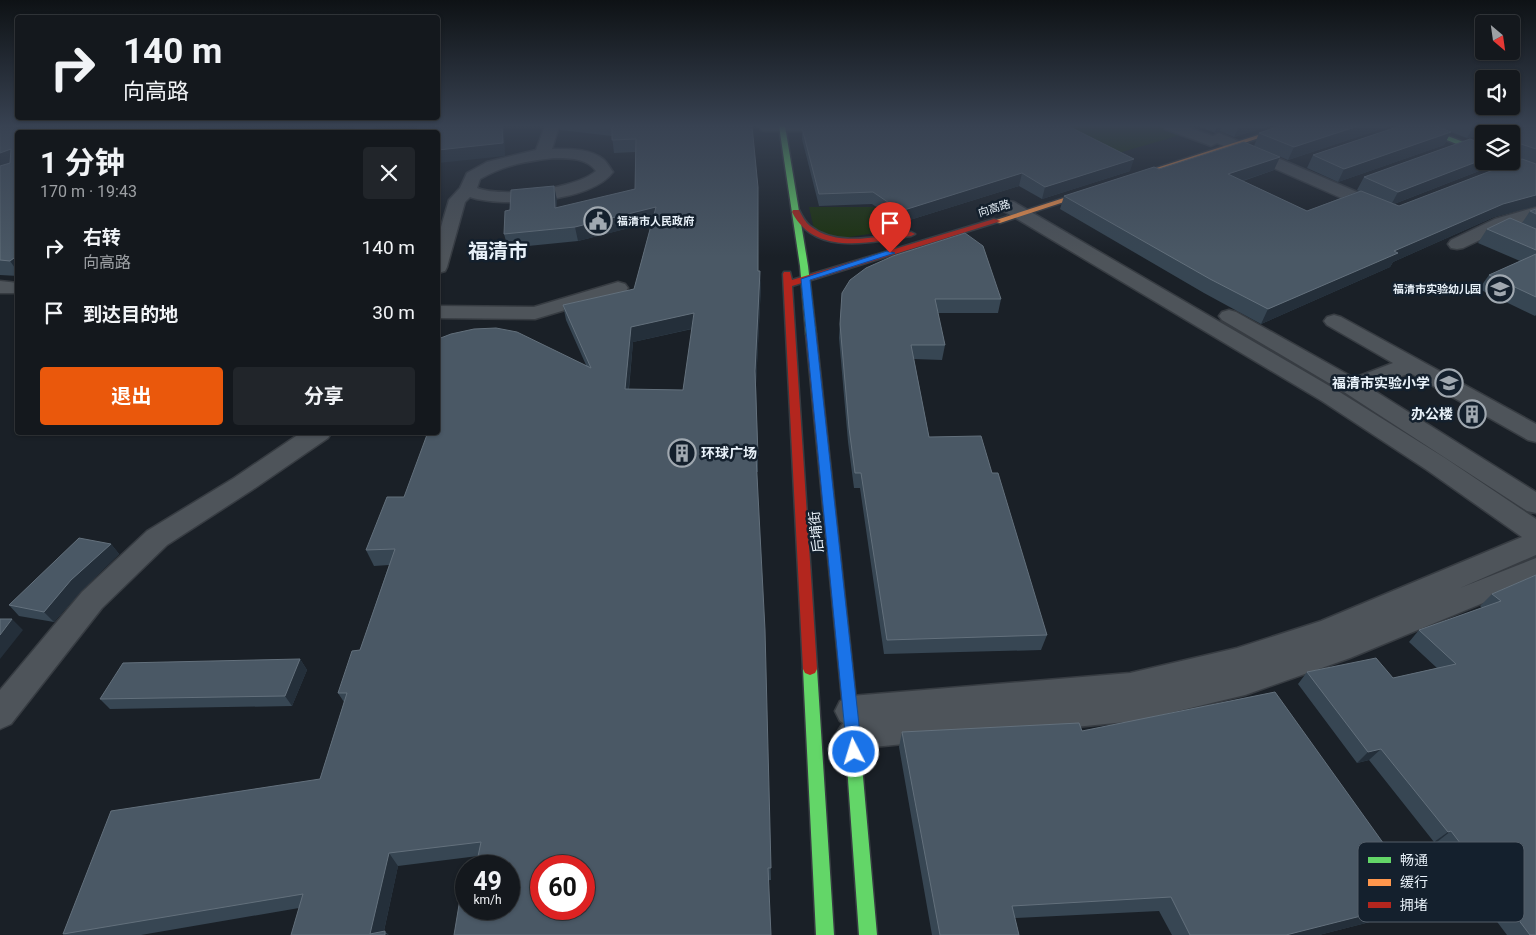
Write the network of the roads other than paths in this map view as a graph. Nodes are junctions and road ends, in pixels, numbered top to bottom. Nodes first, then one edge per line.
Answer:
1 (485, 170) edge
2 (604, 170) edge
3 (789, 170) edge
4 (1129, 170) edge
5 (1151, 170) edge
6 (1292, 170) edge
7 (1521, 170) edge
8 (1536, 173) edge
9 (1355, 184) edge
10 (468, 190) junction
11 (1337, 190) junction
12 (1023, 207) junction
13 (796, 212) junction
14 (1536, 212) edge
15 (1391, 213) edge
16 (1501, 223) junction
17 (920, 233) junction
18 (1527, 236) edge
19 (1457, 244) edge
20 (846, 254) dead end
21 (440, 260) edge
22 (808, 265) junction
23 (805, 279) junction
24 (787, 284) junction
25 (618, 288) dead end
26 (440, 312) edge
27 (1334, 321) dead end
28 (1410, 365) junction
29 (1352, 387) junction
30 (1536, 434) edge
31 (316, 435) edge
32 (1536, 504) edge
33 (1536, 533) edge
34 (1536, 543) edge
35 (1536, 569) edge
36 (0, 714) edge
37 (852, 722) junction
38 (825, 935) edge
39 (868, 935) edge

1 - 10 street
2 - 10 street
3 - 13 main road, 后埔街
4 - 12 main road, 向高路
5 - 12 main road, 向高路
6 - 11 street
7 - 8 main road
9 - 11 street
10 - 21 street
11 - 15 street
12 - 17 main road, 向高路
12 - 23 main road, 向高路
12 - 29 street
12 - 33 street
13 - 17 main road, 向高路
13 - 22 main road, 后埔街
14 - 16 street
16 - 18 street
16 - 19 street
17 - 20 main road, 向高路
22 - 23 main road, 后埔街
22 - 24 main road, 后埔街
23 - 24 main road, 向高路
23 - 37 main road, 后埔街
24 - 38 main road, 后埔街
25 - 26 street
27 - 28 street
28 - 29 street
28 - 30 street
29 - 32 street
31 - 36 street
34 - 37 street
35 - 37 street
37 - 39 main road, 后埔街

